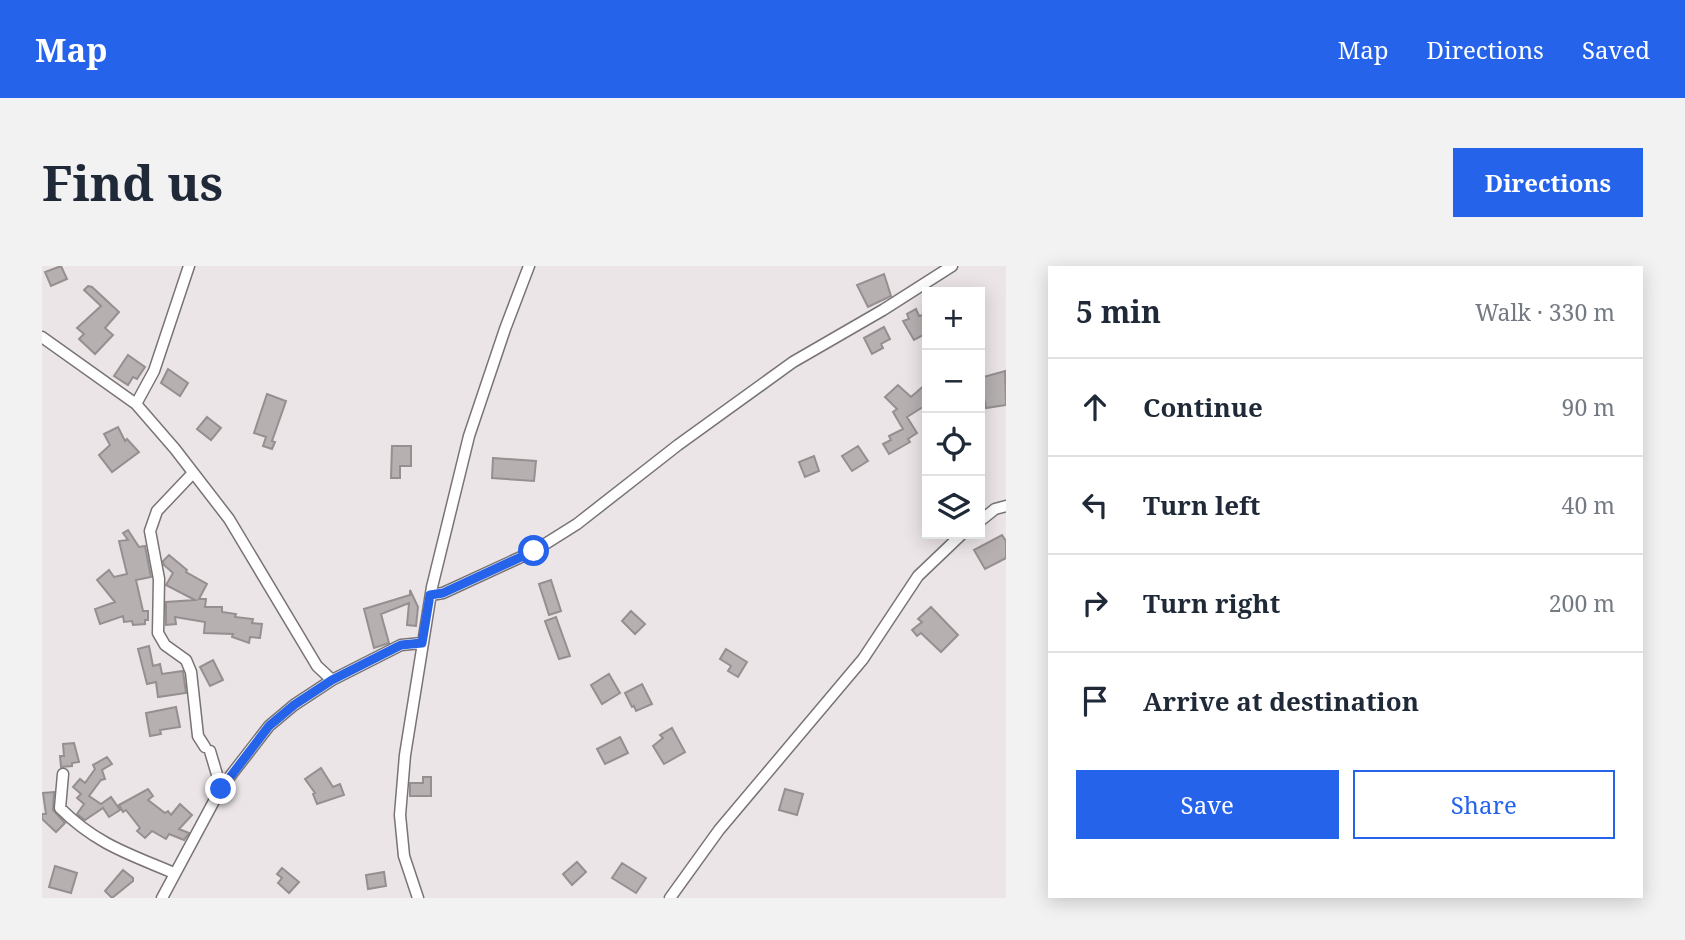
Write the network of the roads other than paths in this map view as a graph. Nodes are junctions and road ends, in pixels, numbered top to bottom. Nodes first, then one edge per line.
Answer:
1 (189, 266) edge
2 (530, 266) edge
3 (952, 266) edge
4 (42, 337) edge
5 (136, 404) junction
6 (193, 473) junction
7 (1006, 506) edge
8 (985, 517) edge
9 (957, 539) edge
10 (430, 595) junction
11 (422, 643) junction
12 (332, 680) junction
13 (63, 774) dead end
14 (221, 789) junction
15 (174, 873) junction
16 (162, 898) edge
17 (418, 898) edge
18 (670, 898) edge

1 - 5 street
2 - 10 street
3 - 10 street
4 - 5 street
5 - 6 street
6 - 12 street
6 - 14 street
7 - 8 street
9 - 18 street
10 - 11 street
11 - 12 street
11 - 17 street
12 - 14 street
13 - 15 street
14 - 15 street
15 - 16 street

